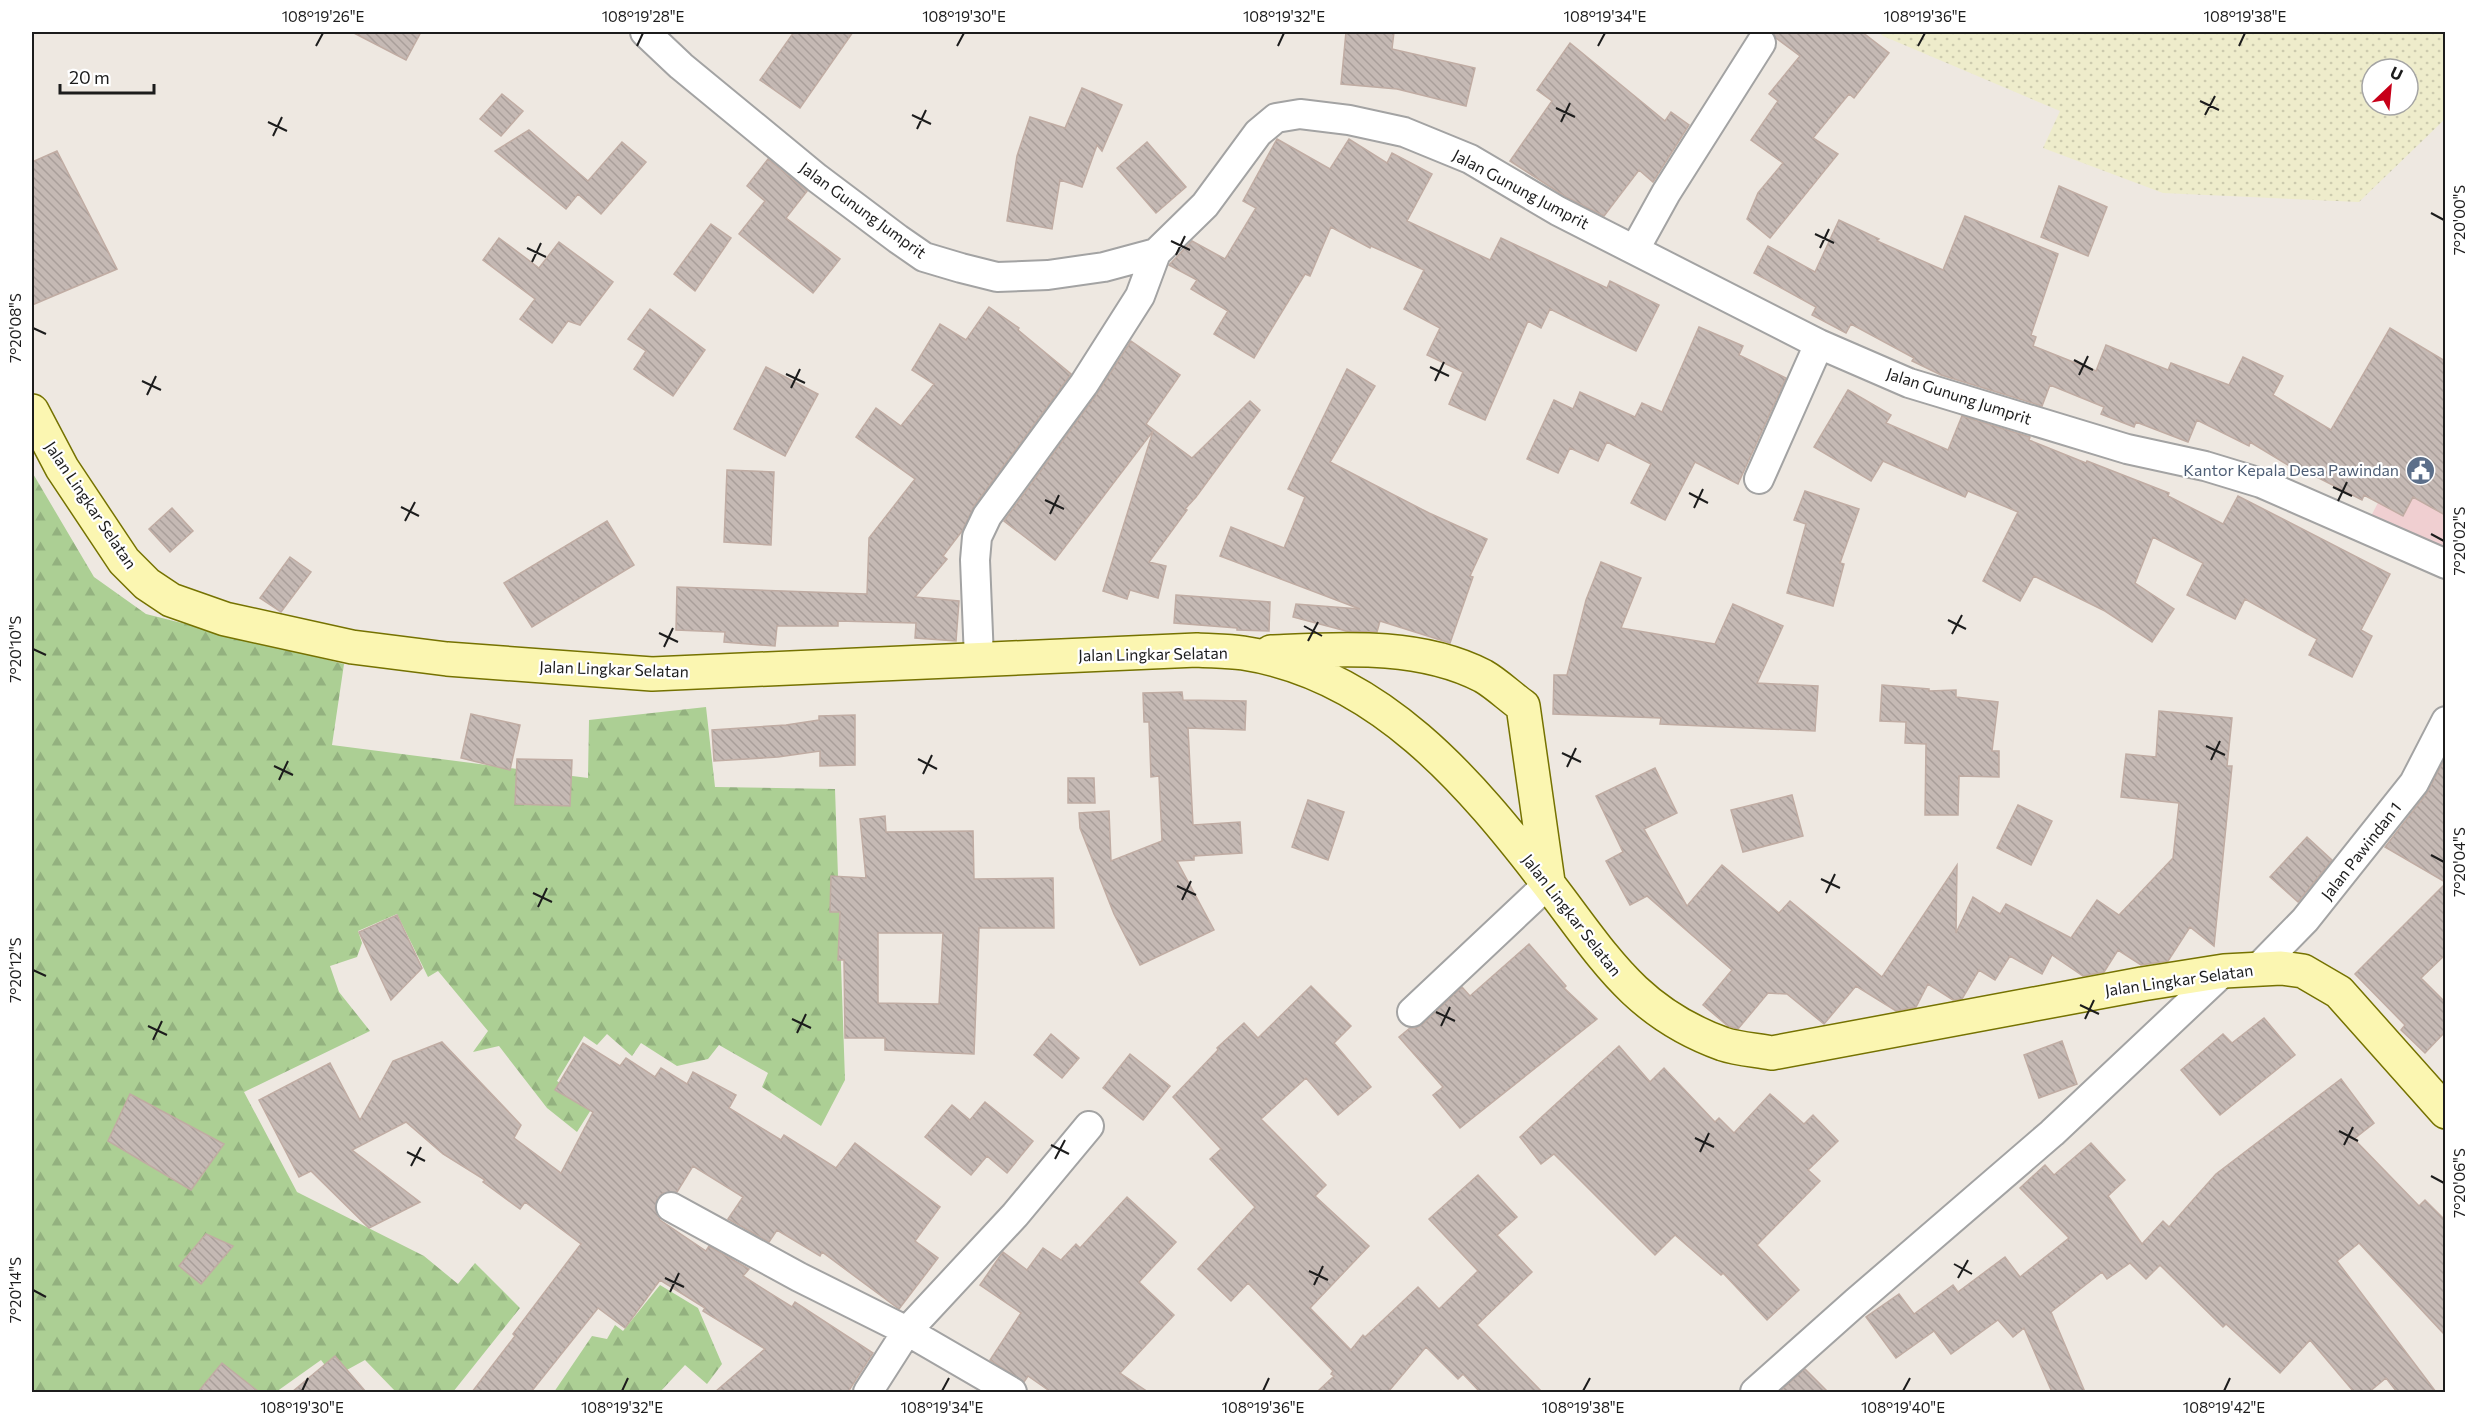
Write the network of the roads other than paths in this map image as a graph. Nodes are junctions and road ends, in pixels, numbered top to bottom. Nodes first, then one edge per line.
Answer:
1 (645, 32) edge
2 (1761, 43) dead end
3 (1635, 249) junction
4 (1156, 254) junction
5 (1819, 344) junction
6 (32, 411) edge
7 (1759, 479) dead end
8 (2445, 564) edge
9 (1243, 653) junction
10 (979, 659) junction
11 (2445, 721) edge
12 (1548, 884) junction
13 (2258, 968) junction
14 (2224, 971) junction
15 (1412, 1012) dead end
16 (2445, 1112) edge
17 (1089, 1126) dead end
18 (670, 1207) dead end
19 (907, 1330) junction
20 (868, 1392) edge
21 (1012, 1392) edge
22 (1755, 1392) edge

1 - 4 street, Jalan Gunung Jumprit
2 - 3 street
3 - 4 street, Jalan Gunung Jumprit
3 - 5 street, Jalan Gunung Jumprit
4 - 10 street
5 - 7 street
5 - 8 street, Jalan Gunung Jumprit
6 - 10 street, Jalan Lingkar Selatan
9 - 10 street, Jalan Lingkar Selatan
9 - 12 street, Jalan Lingkar Selatan
9 - 12 street
11 - 13 street, Jalan Pawindan 1
12 - 14 street, Jalan Lingkar Selatan
12 - 15 street
13 - 14 street, Jalan Lingkar Selatan
13 - 16 street, Jalan Lingkar Selatan
14 - 22 street
17 - 19 street
18 - 19 street
19 - 20 street
19 - 21 street

